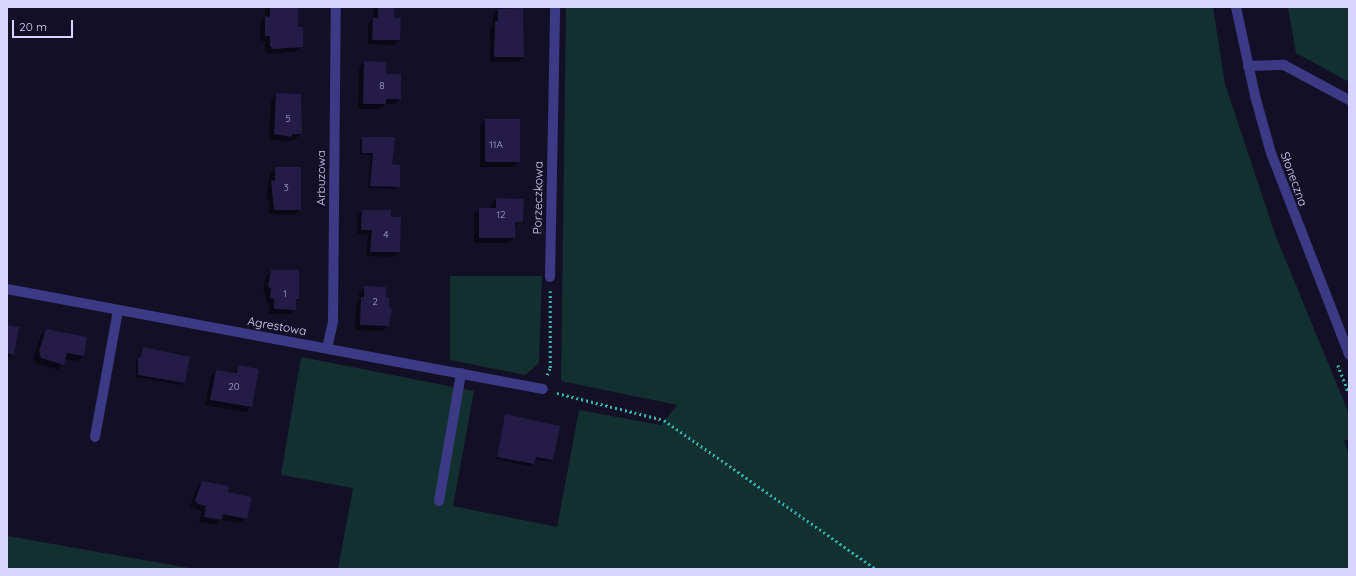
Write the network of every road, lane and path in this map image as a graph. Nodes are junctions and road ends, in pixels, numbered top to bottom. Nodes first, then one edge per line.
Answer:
1 (336, 7) edge
2 (555, 7) edge
3 (1236, 7) edge
4 (1248, 66) junction
5 (1349, 100) edge
6 (550, 277) joint
7 (7, 289) edge
8 (118, 310) junction
9 (327, 348) junction
10 (1349, 354) edge
11 (461, 373) junction
12 (543, 389) junction
13 (95, 437) dead end
14 (439, 501) dead end
15 (876, 569) edge

1 - 9 street, Arbuzowa
2 - 6 street, Porzeczkowa
3 - 4 street, Słoneczna
4 - 5 street
4 - 10 street, Słoneczna
6 - 12 path
7 - 8 street, Agrestowa
8 - 9 street, Agrestowa
8 - 13 street
9 - 11 street, Agrestowa
11 - 12 street, Agrestowa
11 - 14 street
12 - 15 path

